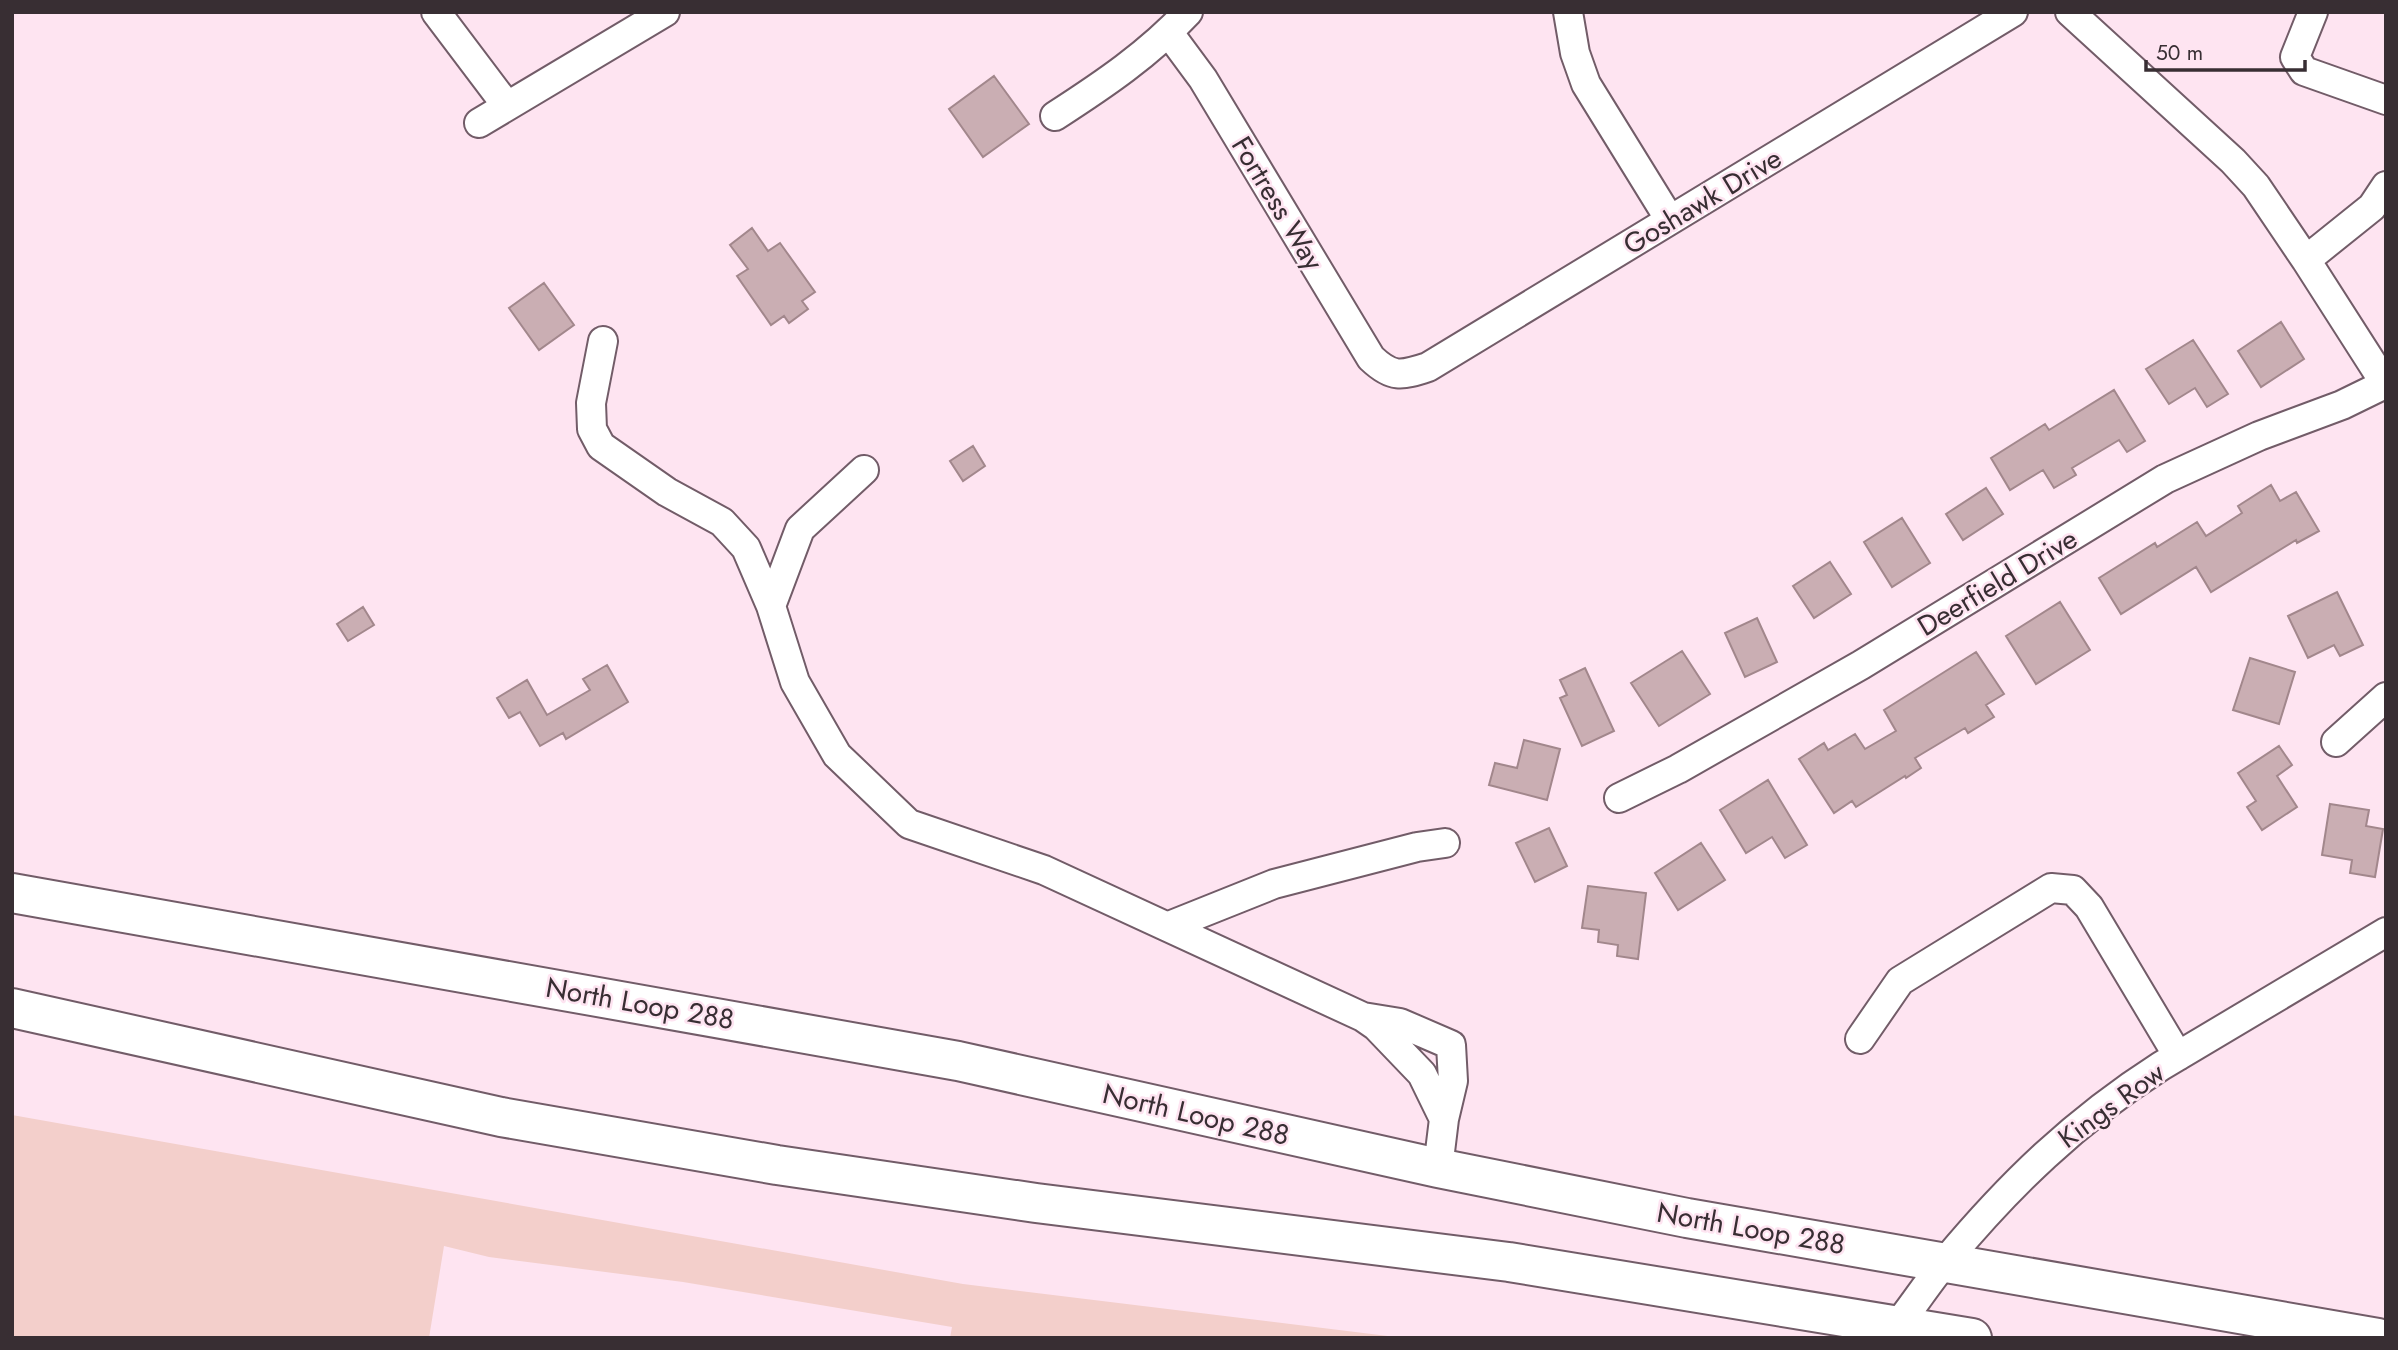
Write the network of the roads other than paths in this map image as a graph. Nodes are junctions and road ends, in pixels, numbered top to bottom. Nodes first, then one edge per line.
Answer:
1 (436, 12) edge
2 (665, 12) edge
3 (1188, 12) edge
4 (1568, 12) edge
5 (2012, 12) edge
6 (2070, 12) edge
7 (2313, 12) edge
8 (1169, 33) junction
9 (2386, 100) edge
10 (507, 106) junction
11 (1055, 116) dead end
12 (478, 123) dead end
13 (2386, 186) edge
14 (1670, 220) junction
15 (2306, 260) junction
16 (603, 341) dead end
17 (1386, 372) joint
18 (2383, 372) edge
19 (864, 470) dead end
20 (771, 606) junction
21 (2386, 697) edge
22 (2336, 742) dead end
23 (1619, 798) dead end
24 (1444, 843) dead end
25 (12, 893) edge
26 (1169, 926) junction
27 (2386, 932) edge
28 (12, 1008) edge
29 (1363, 1017) junction
30 (1860, 1039) dead end
31 (2178, 1056) junction
32 (1444, 1119) junction
33 (1438, 1168) junction
34 (1944, 1263) junction
35 (1892, 1331) edge
36 (1972, 1338) edge
37 (2378, 1338) edge

1 - 10 street
2 - 10 street
3 - 8 street
4 - 14 street
5 - 14 street, Goshawk Drive
6 - 15 street
7 - 9 street
8 - 11 street
8 - 17 street, Fortress Way
10 - 12 street
13 - 15 street
14 - 17 street, Goshawk Drive
15 - 18 street
16 - 20 street
18 - 23 street, Deerfield Drive
19 - 20 street
20 - 26 street
21 - 22 street
24 - 26 street
25 - 33 highway, North Loop 288
26 - 29 street
27 - 31 street, Kings Row
28 - 35 highway
29 - 32 street
29 - 32 street
30 - 31 street
31 - 34 street, Kings Row
32 - 33 street
33 - 34 highway, North Loop 288
34 - 35 street, Kings Row
34 - 37 highway, North Loop 288
35 - 36 highway

